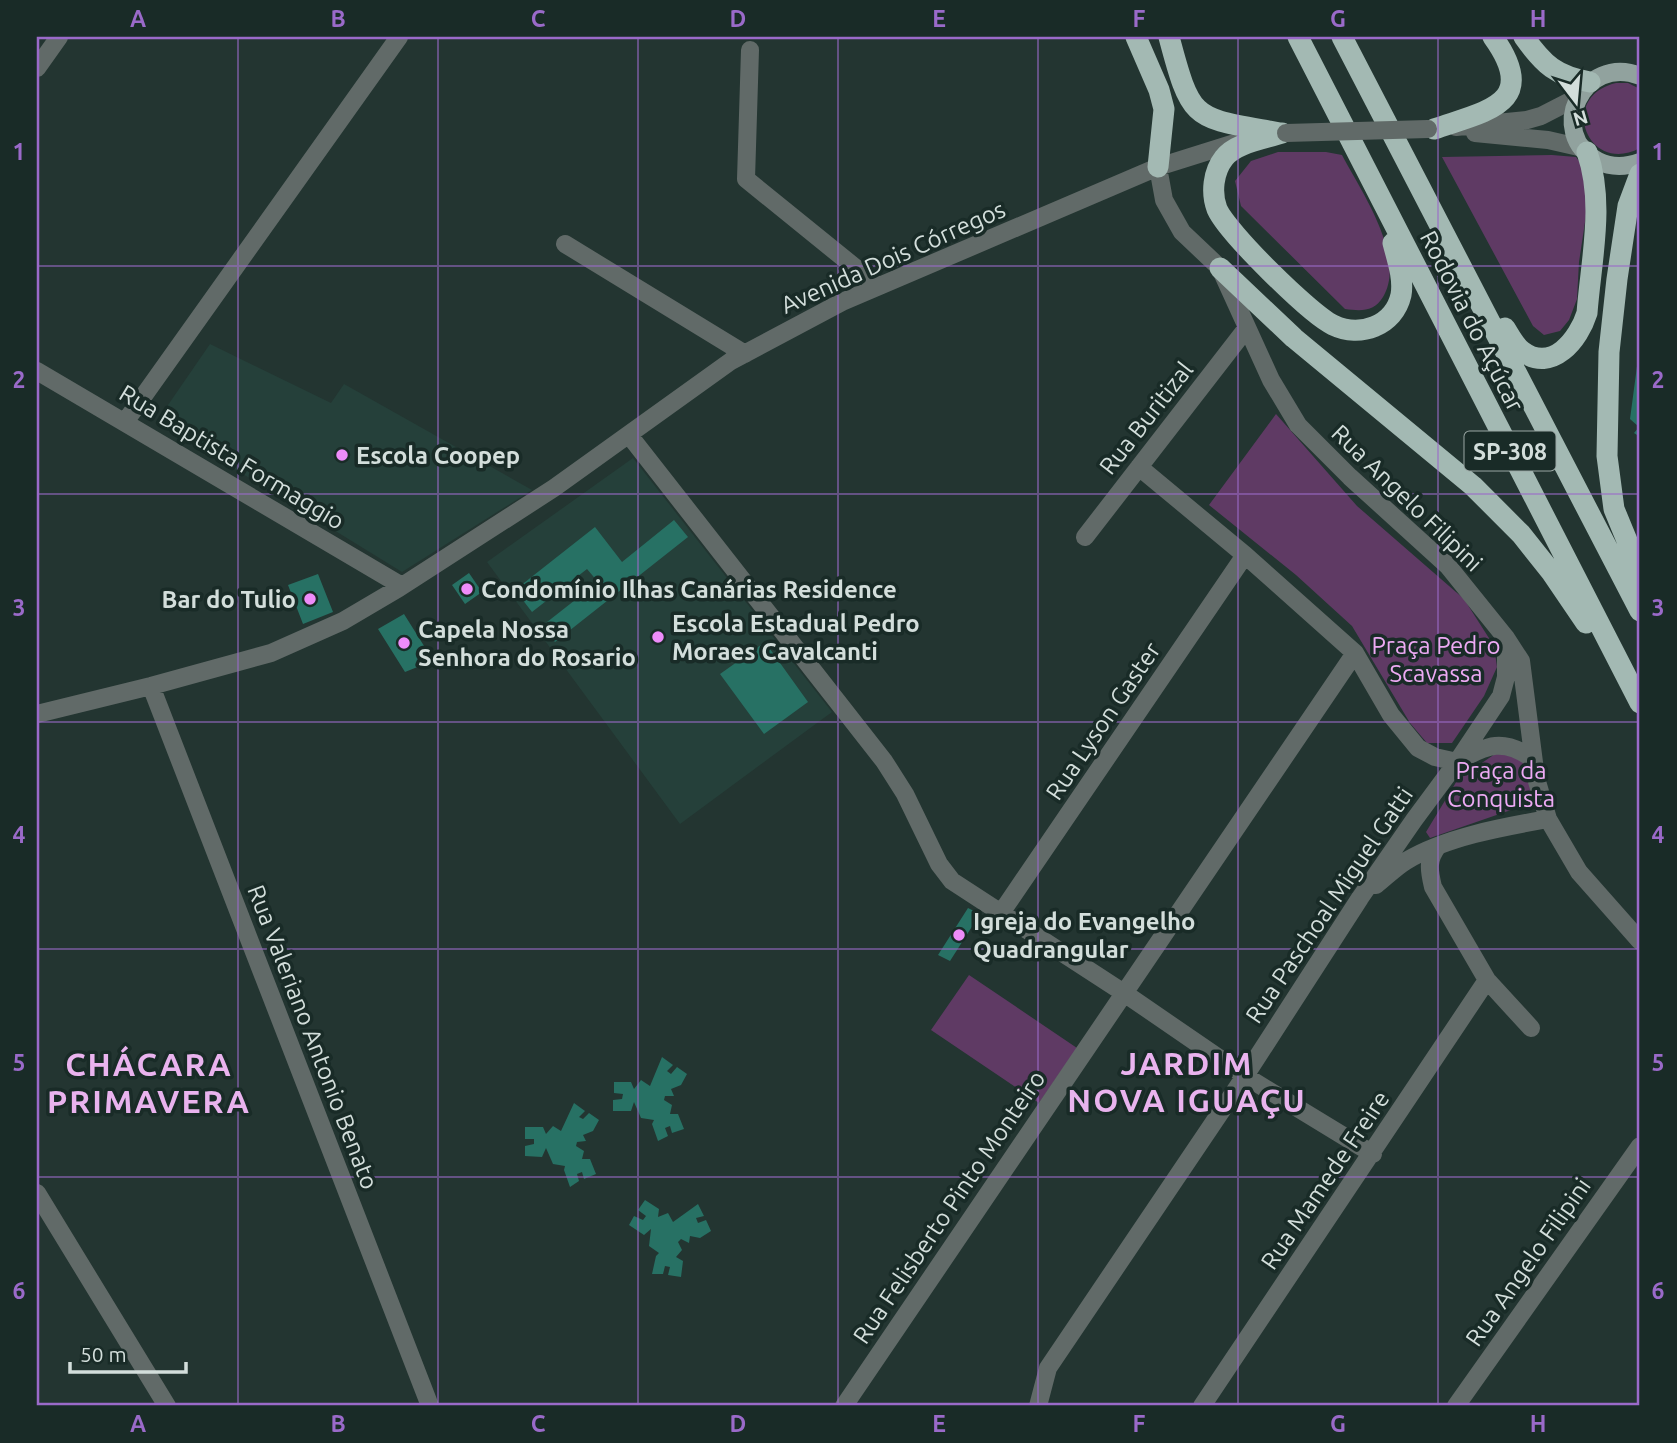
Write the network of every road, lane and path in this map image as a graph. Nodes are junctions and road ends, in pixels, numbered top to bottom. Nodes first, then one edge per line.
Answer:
1 (59, 37) edge
2 (399, 37) edge
3 (1136, 37) edge
4 (1169, 37) edge
5 (1298, 37) edge
6 (1342, 37) edge
7 (1347, 37) edge
8 (1493, 37) edge
9 (1524, 37) edge
10 (750, 50) dead end
11 (37, 68) edge
12 (1639, 75) edge
13 (1363, 78) junction
14 (1584, 90) junction
15 (1431, 129) junction
16 (1284, 133) junction
17 (1585, 150) junction
18 (1640, 162) edge
19 (1158, 167) junction
20 (1640, 174) edge
21 (1380, 200) junction
22 (1440, 227) junction
23 (565, 244) dead end
24 (1220, 268) junction
25 (878, 286) junction
26 (1246, 329) junction
27 (745, 354) junction
28 (37, 371) edge
29 (125, 422) junction
30 (629, 435) junction
31 (1139, 467) junction
32 (1086, 537) dead end
33 (1245, 555) junction
34 (1640, 572) edge
35 (402, 586) junction
36 (1640, 611) edge
37 (1506, 638) junction
38 (1355, 653) junction
39 (150, 686) junction
40 (1640, 704) edge
41 (37, 714) edge
42 (1533, 759) junction
43 (1457, 762) junction
44 (1414, 820) junction
45 (1548, 820) junction
46 (1438, 846) junction
47 (1406, 861) junction
48 (1433, 887) junction
49 (1360, 898) junction
50 (1001, 913) junction
51 (1640, 941) edge
52 (1487, 980) junction
53 (1124, 993) junction
54 (1531, 1028) dead end
55 (1245, 1076) junction
56 (1640, 1146) edge
57 (1373, 1154) junction
58 (37, 1193) edge
59 (167, 1406) edge
60 (430, 1406) edge
61 (844, 1406) edge
62 (1038, 1406) edge
63 (1202, 1406) edge
64 (1457, 1406) edge

1 - 11 street
2 - 29 street
3 - 19 highway
4 - 16 highway
5 - 21 highway, Rodovia do Açúcar / SP-308
6 - 13 highway, SP-308
7 - 13 highway
8 - 15 highway
9 - 14 highway
10 - 25 street
12 - 14 main road
13 - 22 highway, Rodovia do Açúcar / SP-308
14 - 15 street, Avenida Dois Córregos
14 - 17 main road
15 - 16 street, Avenida Dois Córregos, bridge
15 - 17 street, Avenida Dois Córregos
16 - 19 street, Avenida Dois Córregos
16 - 21 highway
17 - 18 main road
17 - 22 highway
19 - 24 street, Rua Angelo Filipini
19 - 25 street, Avenida Dois Córregos
20 - 34 highway
21 - 40 highway, Rodovia do Açúcar / SP-308
22 - 36 highway, Rodovia do Açúcar / SP-308
23 - 27 street
24 - 26 street, Rua Angelo Filipini
24 - 40 highway
25 - 27 street, Avenida Dois Córregos
26 - 31 street, Rua Buritizal
26 - 37 street, Rua Angelo Filipini
27 - 30 street, Avenida Dois Córregos
28 - 29 street, Rua Baptista Formaggio
29 - 35 street, Rua Baptista Formaggio
30 - 35 street, Avenida Dois Córregos
30 - 50 street
31 - 32 street, Rua Buritizal
31 - 33 street
33 - 38 street
33 - 50 street, Rua Lyson Gaster
35 - 39 street, Avenida Dois Córregos
37 - 42 street, Rua Angelo Filipini
37 - 43 street, Rua Paschoal Miguel Gatti
38 - 43 street
38 - 53 street, Rua Felisberto Pinto Monteiro
39 - 41 street, Avenida Dois Córregos
39 - 60 street, Rua Valeriano Antonio Benato
42 - 43 street
42 - 45 street, Rua Angelo Filipini
43 - 44 street, Rua Paschoal Miguel Gatti
44 - 47 street
44 - 49 street, Rua Paschoal Miguel Gatti
45 - 46 street
45 - 51 street, Rua Angelo Filipini
46 - 47 street
46 - 48 street
47 - 48 street
47 - 49 street
48 - 52 street
49 - 55 street, Rua Paschoal Miguel Gatti
50 - 53 street
52 - 54 street
52 - 57 street, Rua Mamede Freire
53 - 55 street
53 - 61 street, Rua Felisberto Pinto Monteiro
55 - 57 street
55 - 62 street, Rua Paschoal Miguel Gatti
56 - 64 street, Rua Angelo Filipini
57 - 63 street, Rua Mamede Freire
58 - 59 street

